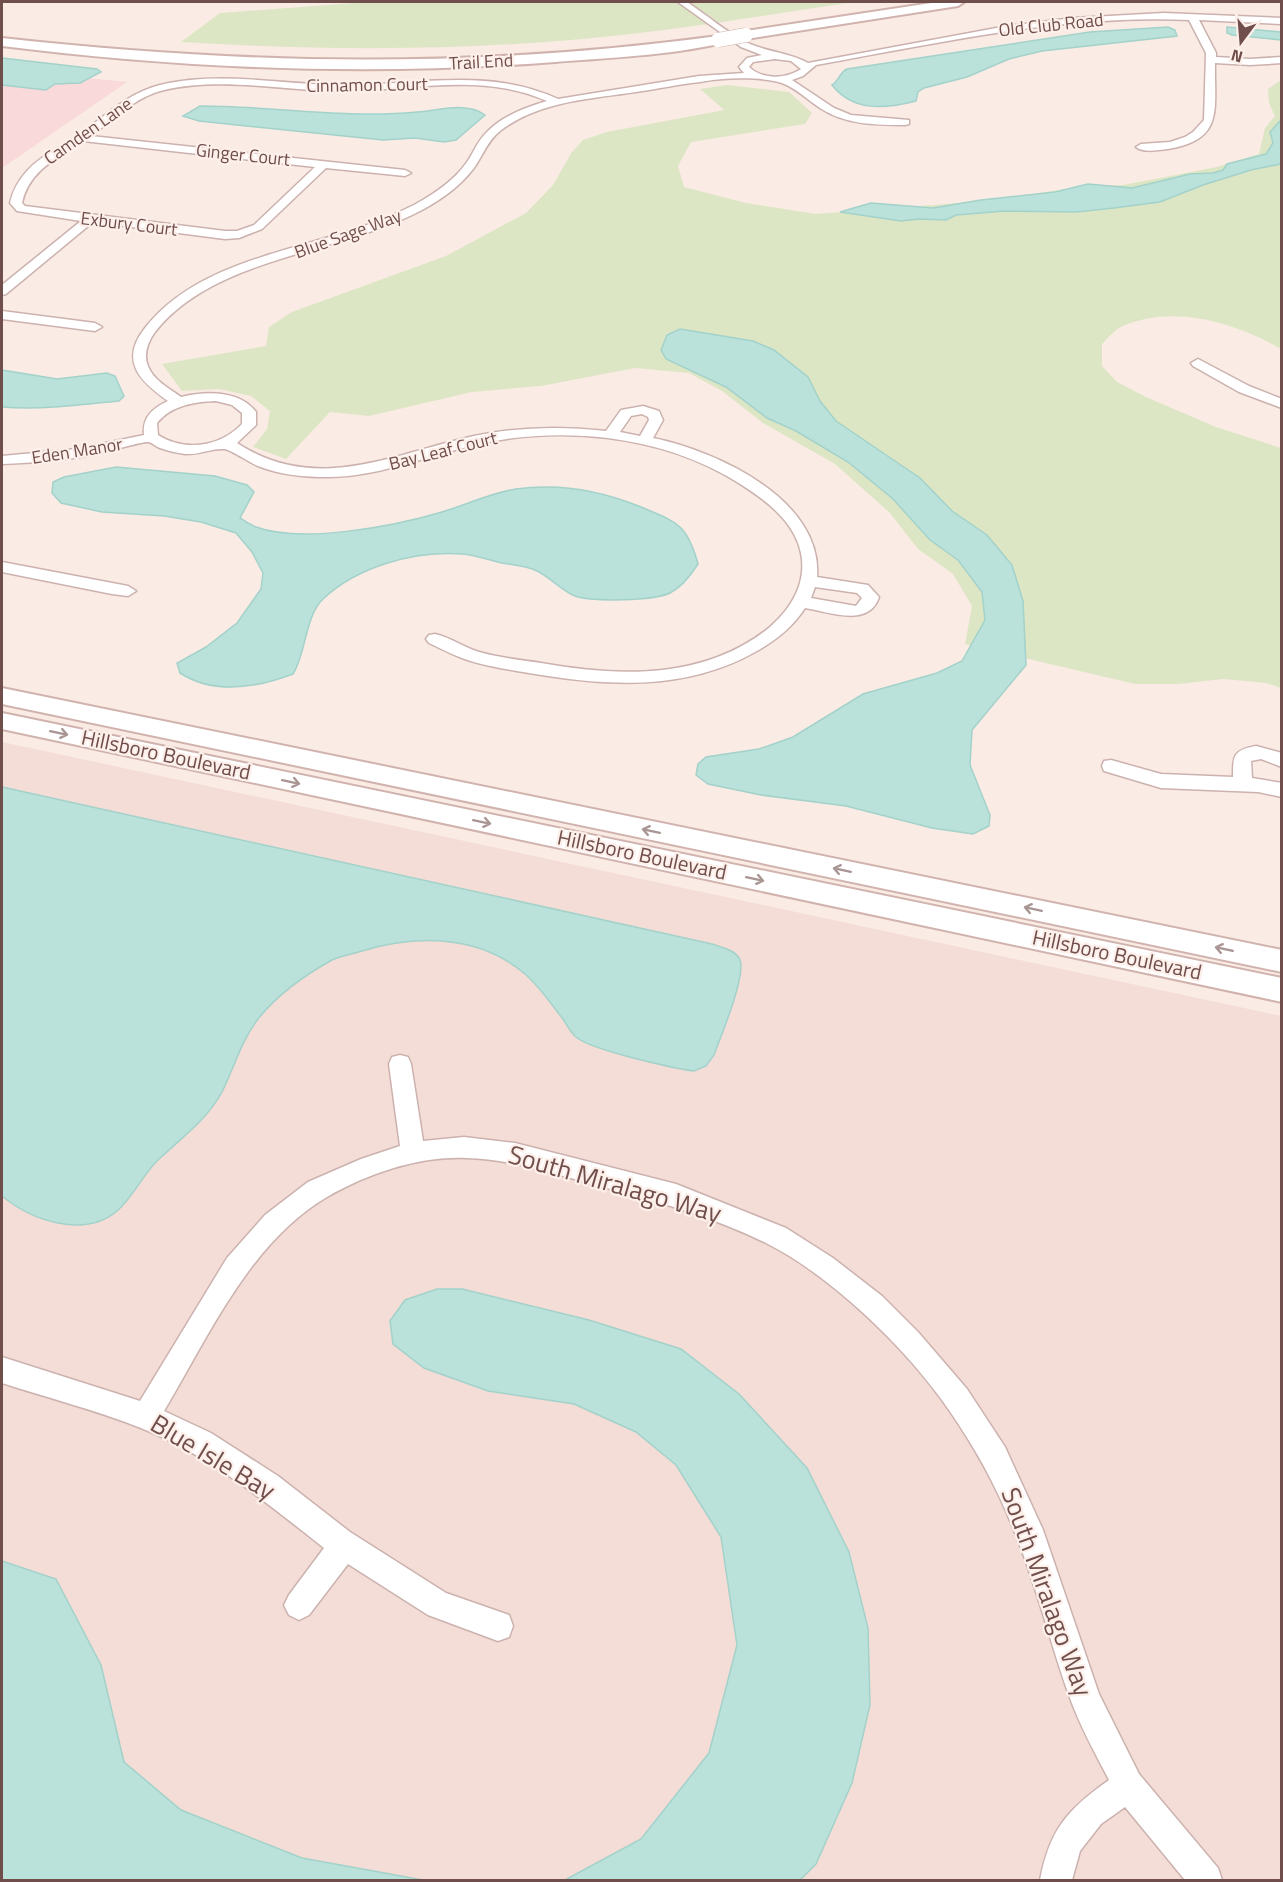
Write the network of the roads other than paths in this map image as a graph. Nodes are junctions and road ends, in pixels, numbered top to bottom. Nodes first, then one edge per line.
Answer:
1 (682, 2) edge
2 (923, 2) edge
3 (958, 2) edge
4 (1192, 16) junction
5 (1281, 21) edge
6 (742, 33) junction
7 (2, 36) edge
8 (715, 37) junction
9 (2, 42) edge
10 (775, 56) joint
11 (749, 58) junction
12 (794, 59) junction
13 (1211, 60) junction
14 (1281, 60) edge
15 (824, 61) junction
16 (803, 72) junction
17 (725, 75) junction
18 (758, 76) junction
19 (777, 78) junction
20 (174, 85) joint
21 (557, 102) junction
22 (82, 138) junction
23 (1141, 147) dead end
24 (324, 164) junction
25 (405, 173) dead end
26 (17, 196) joint
27 (90, 219) junction
28 (2, 291) edge
29 (2, 315) edge
30 (95, 327) dead end
31 (1198, 363) dead end
32 (179, 402) junction
33 (1281, 404) edge
34 (610, 435) junction
35 (151, 437) junction
36 (644, 441) junction
37 (227, 443) junction
38 (2, 460) edge
39 (2, 567) edge
40 (809, 581) junction
41 (128, 591) dead end
42 (801, 602) junction
43 (435, 639) dead end
44 (2, 696) edge
45 (2, 721) edge
46 (1281, 760) edge
47 (1111, 766) dead end
48 (1243, 784) junction
49 (1281, 790) edge
50 (1281, 961) edge
51 (1281, 990) edge
52 (400, 1064) dead end
53 (413, 1152) junction
54 (2, 1370) edge
55 (146, 1416) junction
56 (344, 1545) junction
57 (299, 1605) dead end
58 (498, 1626) dead end
59 (1128, 1785) junction
60 (1056, 1881) edge
61 (1206, 1881) edge

1 - 11 street
2 - 6 street, Trail End
3 - 6 street, Trail End
4 - 5 street, Old Club Road
4 - 13 street
4 - 15 street, Old Club Road
6 - 8 street, Trail End, bridge
7 - 8 street, Trail End
8 - 9 street, Trail End
10 - 11 street, Blue Sage Way
10 - 12 street, Old Club Road
11 - 17 street, Blue Sage Way
11 - 18 street
12 - 15 street, Old Club Road
12 - 16 street
13 - 14 street
13 - 23 street
15 - 16 street, Old Club Road
16 - 19 street, Old Club Road
16 - 19 street
17 - 18 street, Blue Sage Way
17 - 21 street, Blue Sage Way
18 - 19 street, Blue Sage Way
20 - 21 street, Cinnamon Court
20 - 22 street, Camden Lane
21 - 32 street, Blue Sage Way
22 - 24 street, Ginger Court
22 - 26 street, Camden Lane
24 - 25 street, Ginger Court
24 - 27 street, Exbury Court
26 - 27 street, Exbury Court
27 - 28 street
29 - 30 street
31 - 33 street
32 - 35 street
32 - 37 street
34 - 36 street, Bay Leaf Court
34 - 36 street
34 - 37 street, Bay Leaf Court
35 - 37 street
35 - 38 street, Eden Manor
36 - 40 street, Bay Leaf Court
39 - 41 street
40 - 42 street, Bay Leaf Court
40 - 42 street
42 - 43 street, Bay Leaf Court
50 -> 44 street, Hillsboro Boulevard
45 -> 51 street, Hillsboro Boulevard
46 - 48 street
47 - 48 street
48 - 49 street
52 - 53 street
53 - 55 street, South Miralago Way
53 - 59 street, South Miralago Way
54 - 55 street, Blue Isle Bay
55 - 56 street, Blue Isle Bay
56 - 57 street
56 - 58 street, Blue Isle Bay
59 - 60 street
59 - 61 street, South Miralago Way

